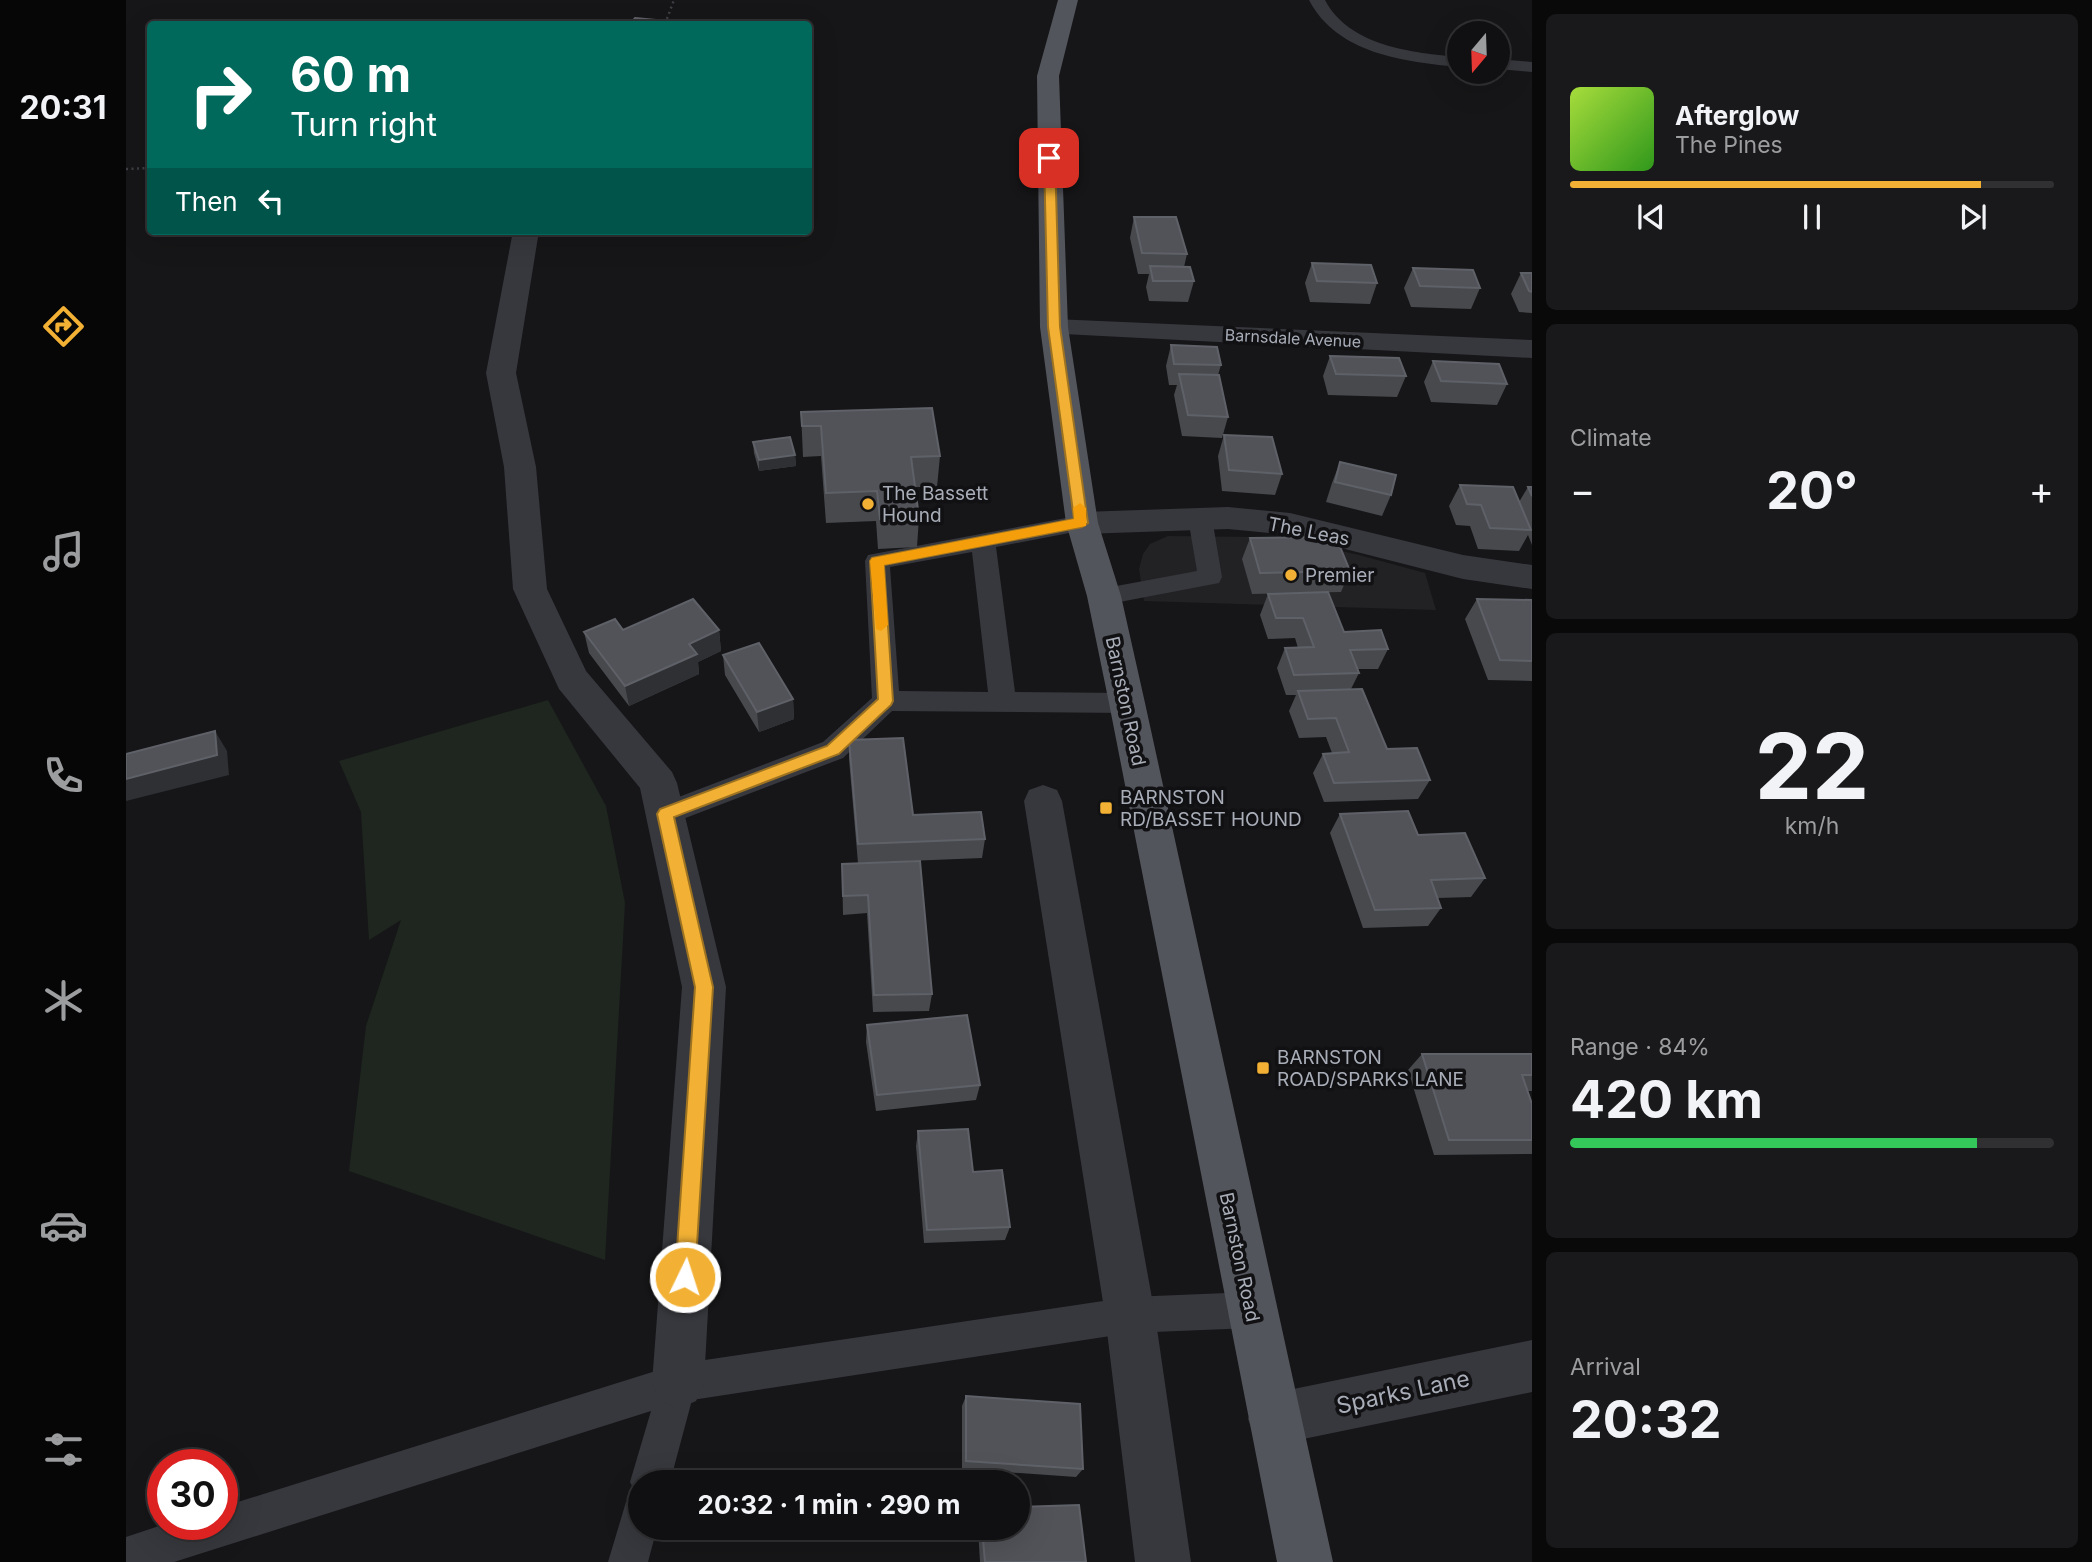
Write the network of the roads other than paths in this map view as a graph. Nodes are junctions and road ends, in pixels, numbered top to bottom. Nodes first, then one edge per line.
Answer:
1 (1068, 0) edge
2 (1317, 0) edge
3 (1447, 61) edge
4 (1510, 65) edge
5 (1532, 67) edge
6 (525, 235) edge
7 (1054, 327) junction
8 (1532, 349) edge
9 (1200, 518) junction
10 (1082, 523) junction
11 (983, 541) junction
12 (1532, 578) edge
13 (1104, 596) junction
14 (886, 701) junction
15 (1003, 702) junction
16 (1127, 703) junction
17 (1043, 801) dead end
18 (666, 814) junction
19 (1251, 1310) junction
20 (1130, 1315) junction
21 (1532, 1366) edge
22 (678, 1382) junction
23 (1274, 1419) junction
24 (653, 1470) edge
25 (634, 1540) edge
26 (126, 1557) edge
27 (628, 1562) edge
28 (1163, 1562) edge
29 (1305, 1562) edge

1 - 7 main road, Barnston Road
2 - 3 lane
4 - 5 lane
6 - 18 street
7 - 8 street, Barnsdale Avenue
7 - 10 main road, Barnston Road
9 - 10 street, The Leas
9 - 12 street, The Leas
9 - 13 lane
10 - 11 lane
10 - 13 main road, Barnston Road
11 - 14 lane
11 - 15 lane
13 - 16 main road, Barnston Road
14 - 15 lane
14 - 18 lane
15 - 16 lane
16 - 19 main road, Barnston Road
17 - 20 street
18 - 22 street
19 - 20 lane
19 - 23 main road, Barnston Road
20 - 22 lane
20 - 28 street
21 - 23 street, Sparks Lane
22 - 24 lane
22 - 26 lane
23 - 29 main road, Barnston Road
25 - 27 lane

